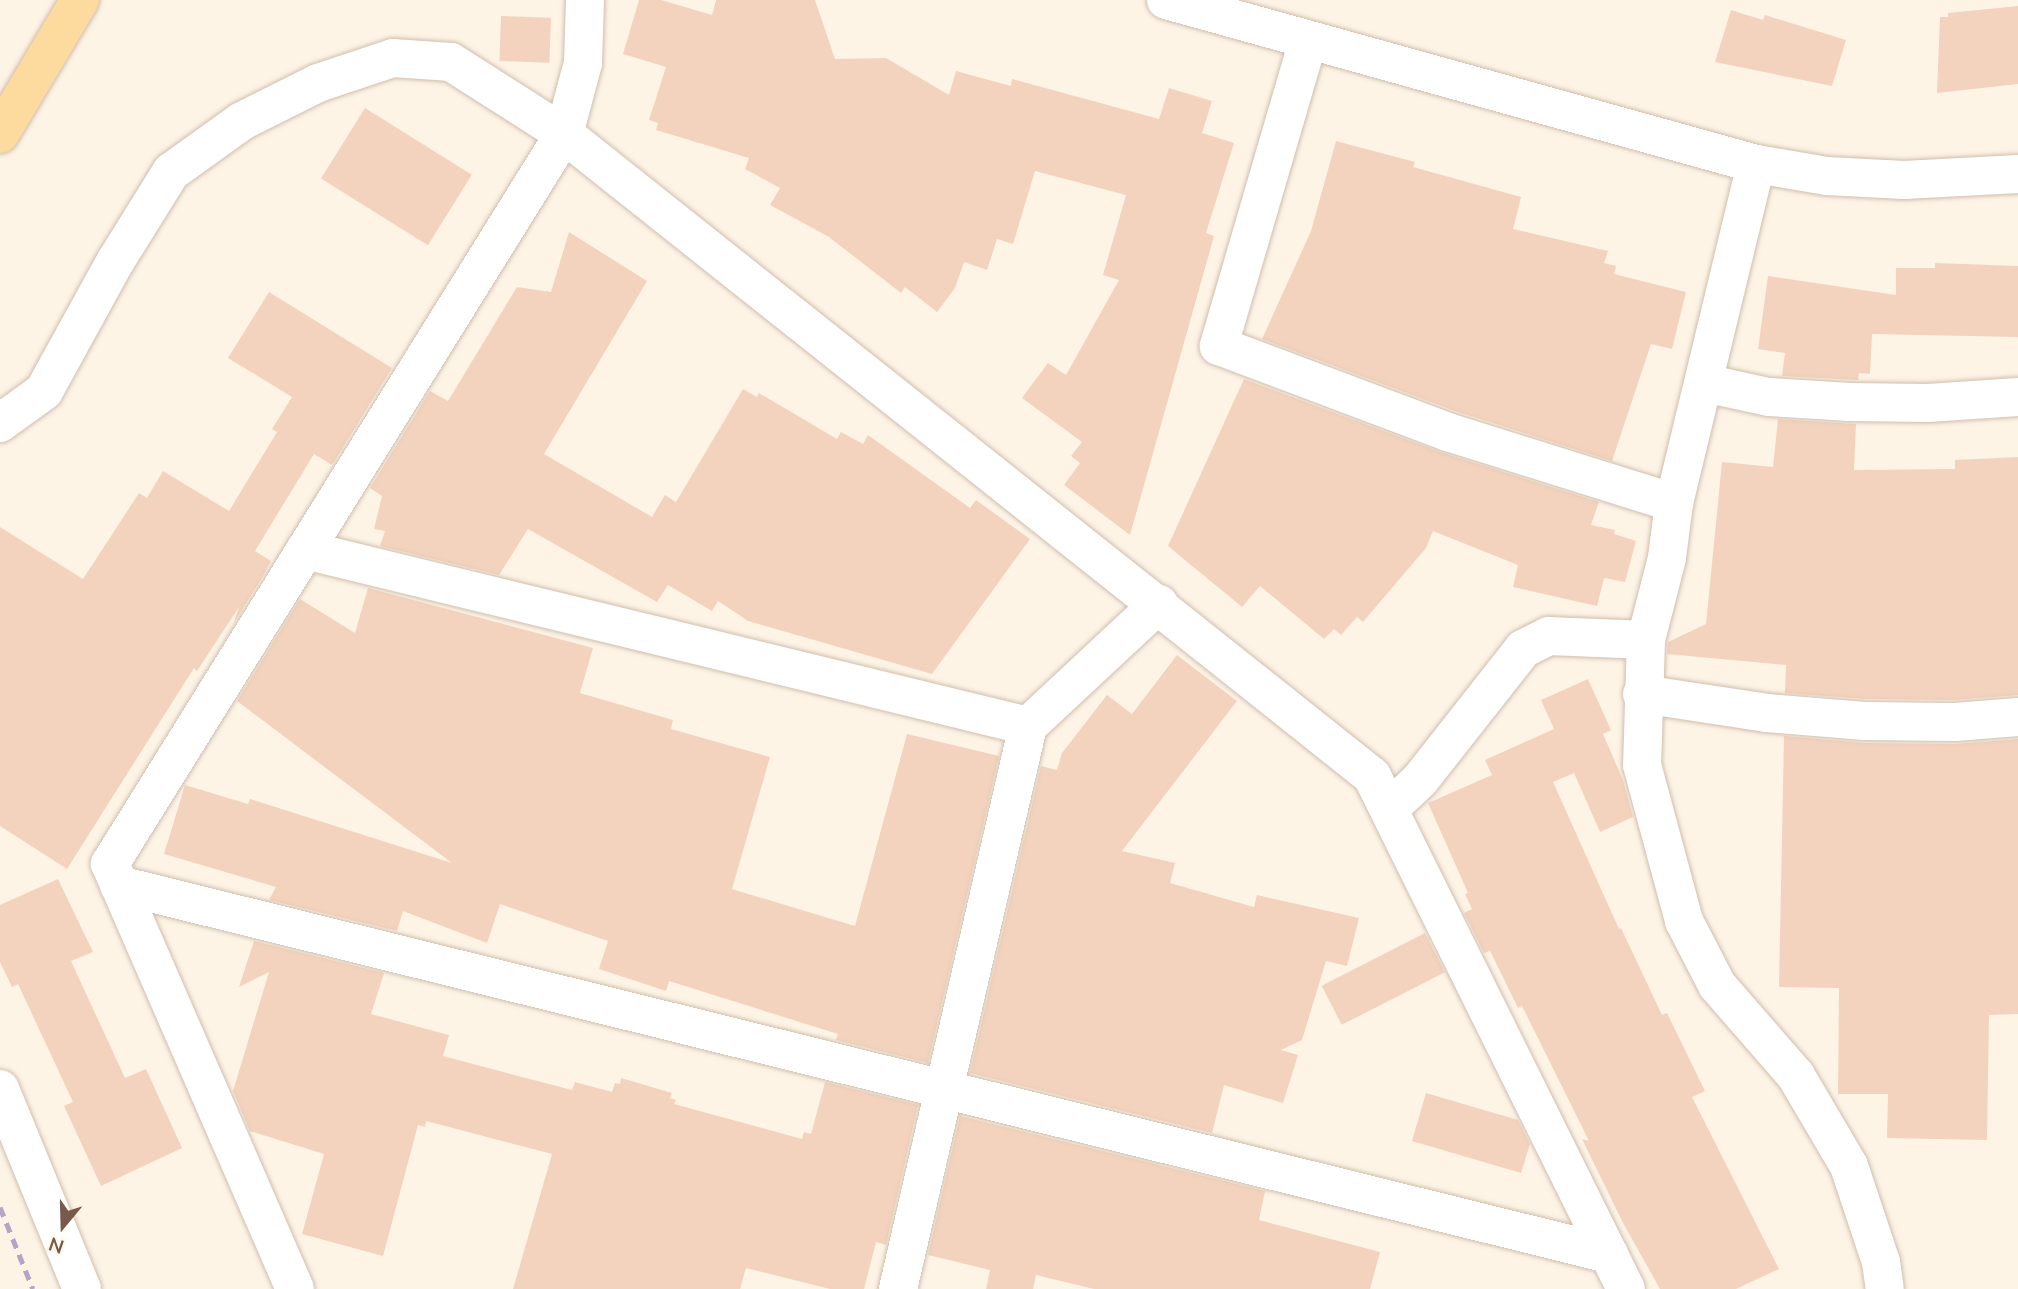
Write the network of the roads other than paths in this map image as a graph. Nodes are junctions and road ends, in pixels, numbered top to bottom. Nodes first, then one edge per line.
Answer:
1 (80, 0) edge
2 (585, 0) edge
3 (1166, 0) edge
4 (1308, 41) junction
5 (0, 134) edge
6 (564, 134) junction
7 (1756, 164) junction
8 (2018, 174) edge
9 (1704, 383) junction
10 (2018, 397) edge
11 (0, 423) edge
12 (1674, 503) junction
13 (304, 551) junction
14 (1159, 604) junction
15 (1646, 640) junction
16 (1642, 694) junction
17 (2018, 717) edge
18 (1028, 726) junction
19 (1389, 809) junction
20 (119, 885) junction
21 (944, 1088) junction
22 (0, 1089) edge
23 (1609, 1254) junction
24 (301, 1287) edge
25 (82, 1289) edge
26 (898, 1289) edge
27 (1626, 1289) edge
28 (1885, 1289) edge

1 - 5 main road
2 - 6 street
3 - 4 street
4 - 7 street
4 - 12 street
6 - 11 street
6 - 13 street
6 - 14 street
7 - 8 street
7 - 9 street
9 - 10 street
9 - 12 street
12 - 15 street
13 - 18 street
13 - 20 street
14 - 18 street
14 - 19 street
15 - 16 street
15 - 19 street
16 - 17 street
16 - 28 street
18 - 21 street
19 - 23 street
20 - 21 street
20 - 24 street
21 - 23 street
21 - 26 street
22 - 25 street
23 - 27 street

